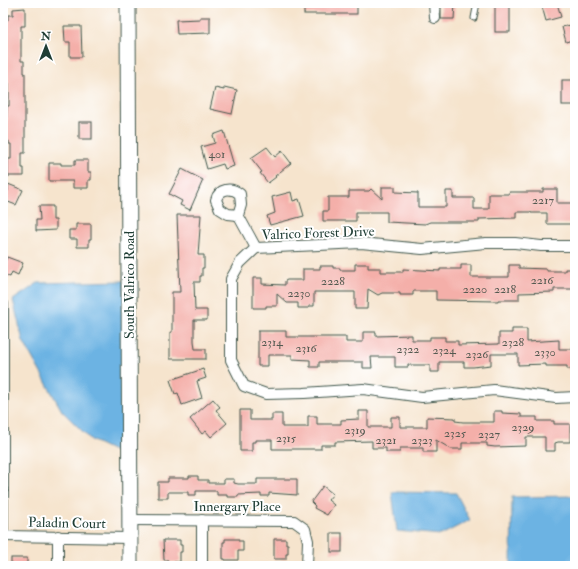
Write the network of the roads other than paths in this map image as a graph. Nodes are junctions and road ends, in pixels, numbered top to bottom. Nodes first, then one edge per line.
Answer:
1 (128, 3) edge
2 (434, 3) edge
3 (476, 3) edge
4 (435, 18) dead end
5 (474, 18) dead end
6 (238, 215) dead end
7 (575, 246) edge
8 (256, 248) junction
9 (3, 304) edge
10 (575, 397) edge
11 (129, 520) junction
12 (202, 520) junction
13 (3, 536) edge
14 (58, 536) junction
15 (130, 538) junction
16 (58, 566) edge
17 (130, 566) edge
18 (202, 566) edge
19 (307, 566) edge

1 - 11 street, South Valrico Road
2 - 4 street
3 - 5 lane
6 - 8 street
7 - 8 street, Valrico Forest Drive
8 - 10 street, Valrico Forest Drive
9 - 13 street
11 - 12 street, Innergary Place
11 - 15 street, South Valrico Road
12 - 18 street
12 - 19 street, Innergary Place
13 - 14 street, Paladin Court
14 - 15 street, Paladin Court
14 - 16 street
15 - 17 street, South Valrico Road

